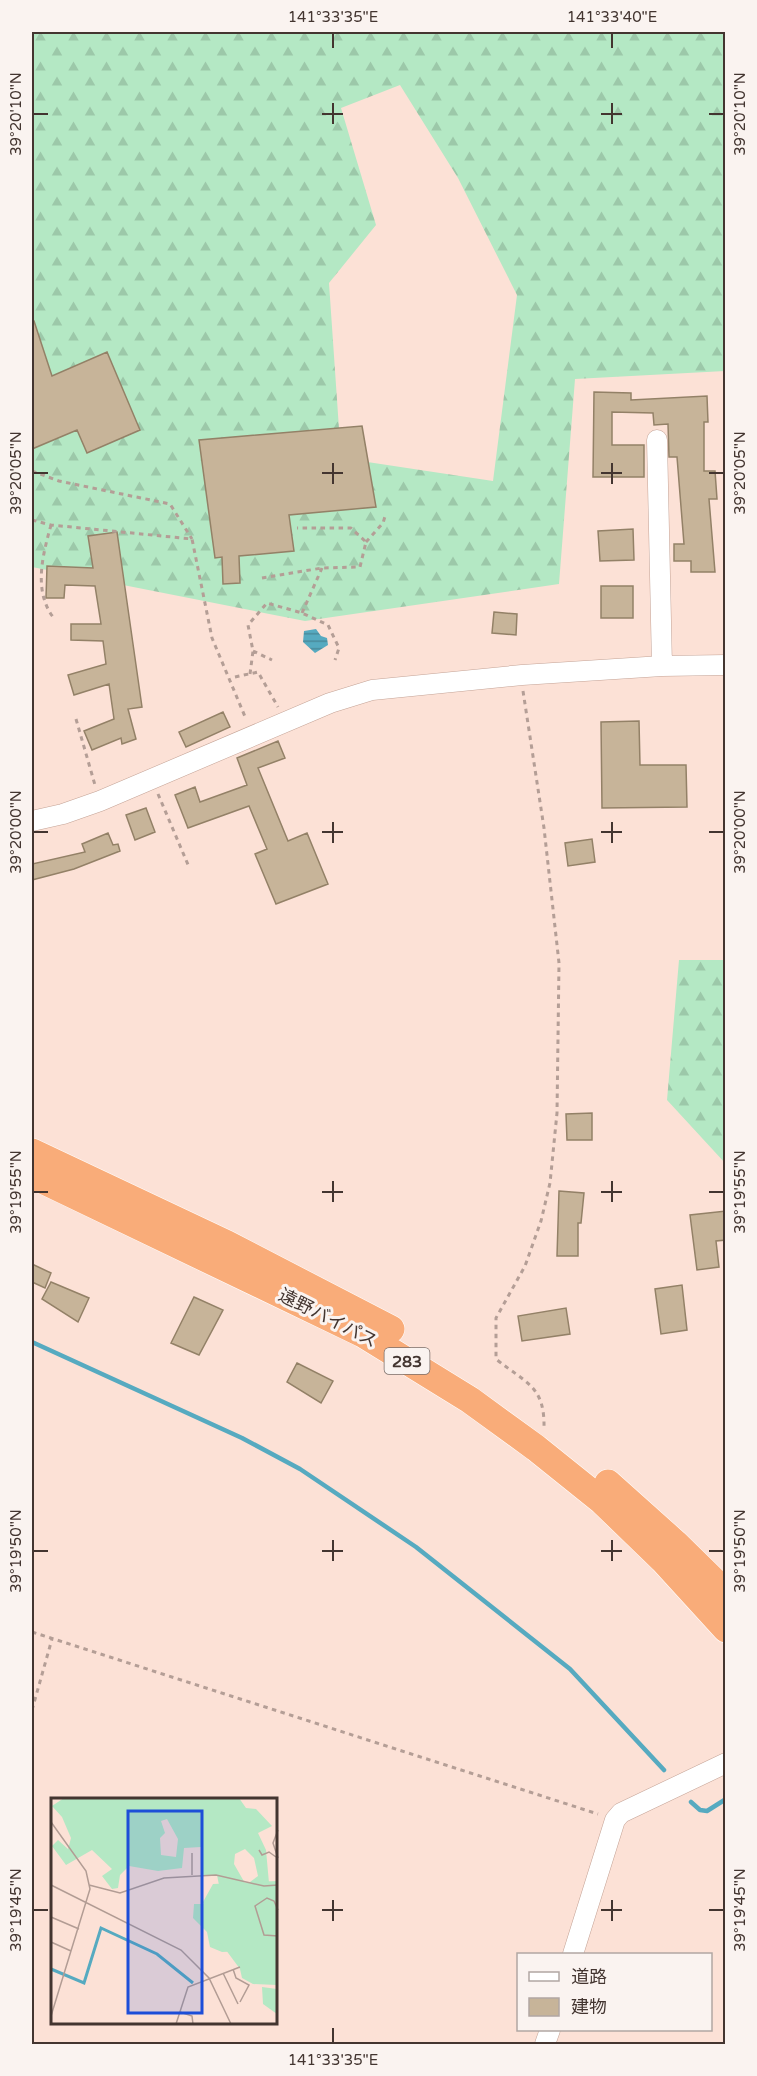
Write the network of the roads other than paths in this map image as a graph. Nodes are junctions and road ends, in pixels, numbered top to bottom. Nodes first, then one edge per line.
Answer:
1 (657, 440) dead end
2 (726, 665) edge
3 (662, 666) junction
4 (32, 821) edge
5 (32, 1152) edge
6 (32, 1175) edge
7 (114, 1203) junction
8 (726, 1593) edge
9 (726, 1629) edge
10 (726, 1762) edge
11 (573, 1953) edge

1 - 3 street
2 - 3 street
3 - 4 street
5 - 7 highway, 遠野バイパス / 283
6 - 7 highway, 遠野バイパス / 283
7 - 8 highway, 遠野バイパス / 283
7 - 9 highway, 遠野バイパス / 283
10 - 11 street

